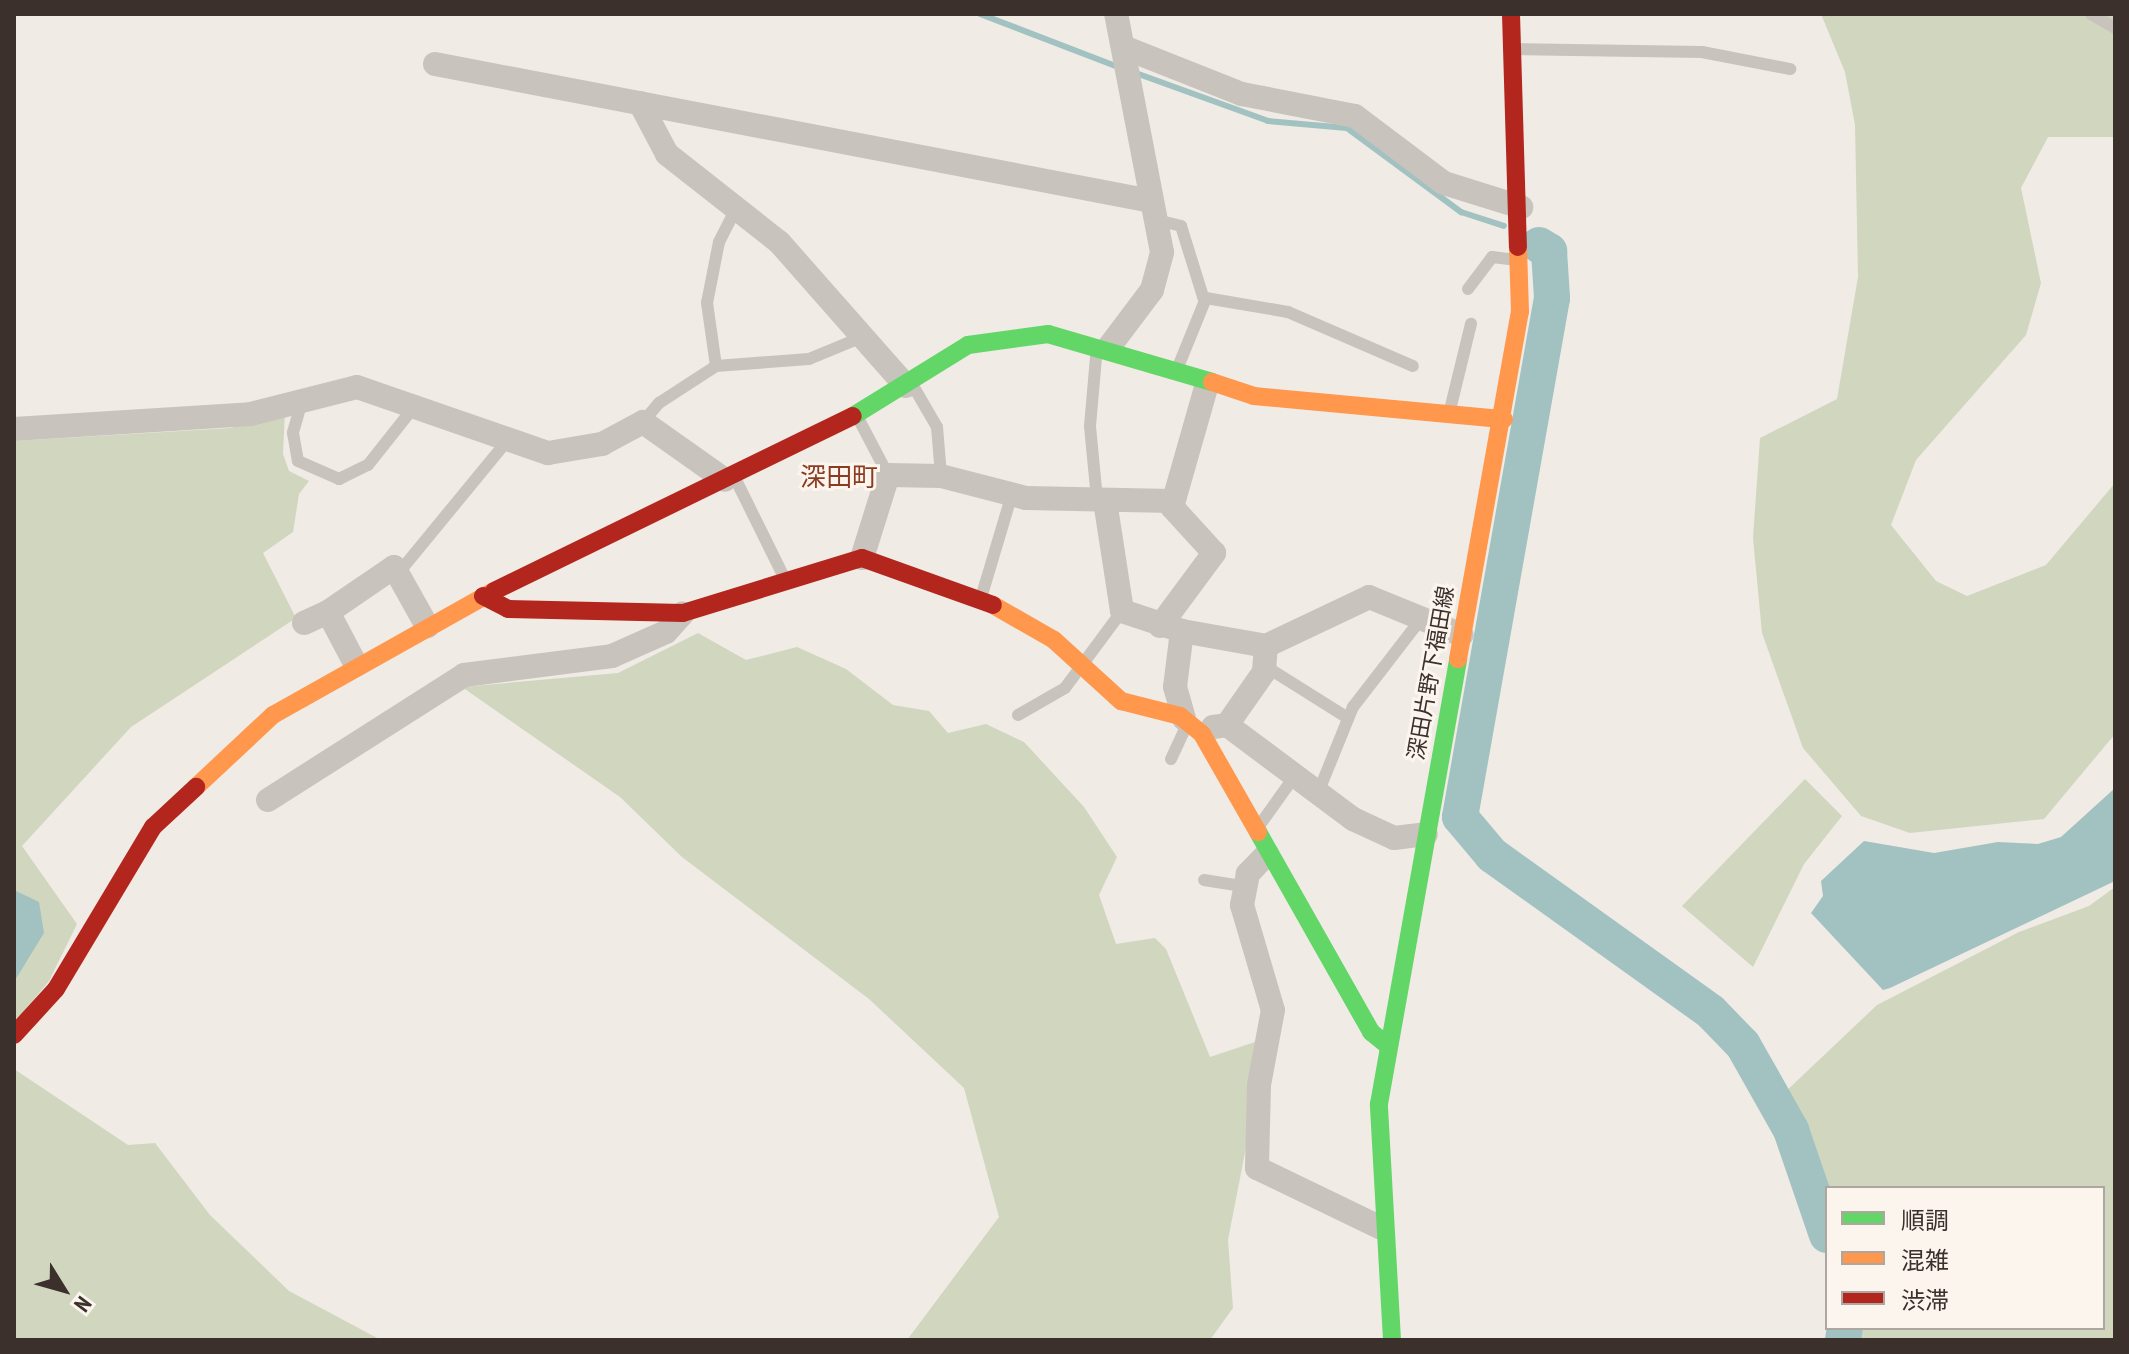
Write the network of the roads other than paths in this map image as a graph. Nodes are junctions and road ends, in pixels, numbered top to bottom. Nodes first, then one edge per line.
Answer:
1 (1116, 14) edge
2 (1511, 14) edge
3 (2091, 14) edge
4 (2115, 28) edge
5 (1123, 47) junction
6 (1512, 49) junction
7 (435, 64) dead end
8 (1790, 69) dead end
9 (640, 103) junction
10 (1521, 207) junction
11 (1154, 211) junction
12 (734, 212) junction
13 (1521, 261) junction
14 (1468, 289) dead end
15 (1204, 300) junction
16 (1471, 324) dead end
17 (860, 338) junction
18 (1103, 345) junction
19 (716, 366) junction
20 (1413, 366) dead end
21 (1176, 369) junction
22 (1207, 384) junction
23 (909, 385) junction
24 (303, 398) junction
25 (414, 407) junction
26 (856, 414) junction
27 (1449, 414) junction
28 (1504, 419) junction
29 (643, 422) junction
30 (14, 429) edge
31 (507, 441) junction
32 (888, 475) junction
33 (941, 476) junction
34 (729, 478) junction
35 (1012, 494) junction
36 (1101, 500) junction
37 (1172, 501) junction
38 (862, 558) junction
39 (401, 570) junction
40 (786, 582) junction
41 (483, 596) junction
42 (981, 598) junction
43 (1122, 611) junction
44 (328, 612) junction
45 (683, 613) junction
46 (1421, 619) junction
47 (304, 623) dead end
48 (427, 626) junction
49 (1171, 628) junction
50 (1462, 635) junction
51 (1266, 656) junction
52 (356, 665) junction
53 (1082, 666) junction
54 (1018, 715) dead end
55 (1348, 718) junction
56 (1190, 723) junction
57 (1227, 725) junction
58 (1171, 759) dead end
59 (1294, 777) junction
60 (1318, 793) junction
61 (268, 800) dead end
62 (1255, 832) junction
63 (1426, 834) junction
64 (1267, 854) junction
65 (1204, 880) dead end
66 (1243, 886) junction
67 (14, 1035) edge
68 (1388, 1046) junction
69 (1381, 1228) junction
70 (1392, 1340) edge

1 - 5 street
2 - 6 street, 深田片野下福田線
3 - 4 lane
5 - 10 street
5 - 11 street
6 - 8 lane
6 - 10 street, 深田片野下福田線
7 - 9 street
9 - 11 street
9 - 12 street
10 - 13 street, 深田片野下福田線
11 - 15 lane
11 - 18 street
12 - 17 street
12 - 19 lane
13 - 14 lane
13 - 28 street, 深田片野下福田線
15 - 20 lane
15 - 21 lane
16 - 27 lane
17 - 19 lane
17 - 23 street
18 - 21 street
18 - 23 street
18 - 36 lane
19 - 29 lane
21 - 22 street
22 - 27 street
22 - 37 street
23 - 26 street
23 - 33 lane
24 - 25 street
24 - 25 lane
24 - 30 street
25 - 31 street
26 - 32 lane
26 - 34 street
27 - 28 street
28 - 50 street, 深田片野下福田線
29 - 31 street
29 - 34 street
31 - 39 lane
32 - 33 street
32 - 38 street
33 - 35 street
34 - 40 lane
34 - 41 street
35 - 36 street
35 - 42 lane
36 - 37 street
36 - 43 street
37 - 49 street
38 - 40 street
38 - 42 street
39 - 44 street
39 - 48 street
40 - 45 street
41 - 45 street
41 - 48 street
42 - 53 street
43 - 49 street
43 - 53 lane
44 - 47 street
44 - 52 street
45 - 61 street
46 - 50 street
46 - 51 street
46 - 55 lane
48 - 52 street
49 - 51 street
49 - 56 street
50 - 63 street, 深田片野下福田線
51 - 55 lane
51 - 57 street
52 - 67 street
53 - 54 lane
53 - 56 street
55 - 60 lane
56 - 57 street
56 - 58 lane
56 - 62 street
57 - 59 street
59 - 60 street
59 - 62 lane
60 - 63 street
62 - 64 street
63 - 68 street, 深田片野下福田線
64 - 66 street
64 - 68 street
65 - 66 lane
66 - 69 street
68 - 69 street, 深田片野下福田線
69 - 70 street, 深田片野下福田線

